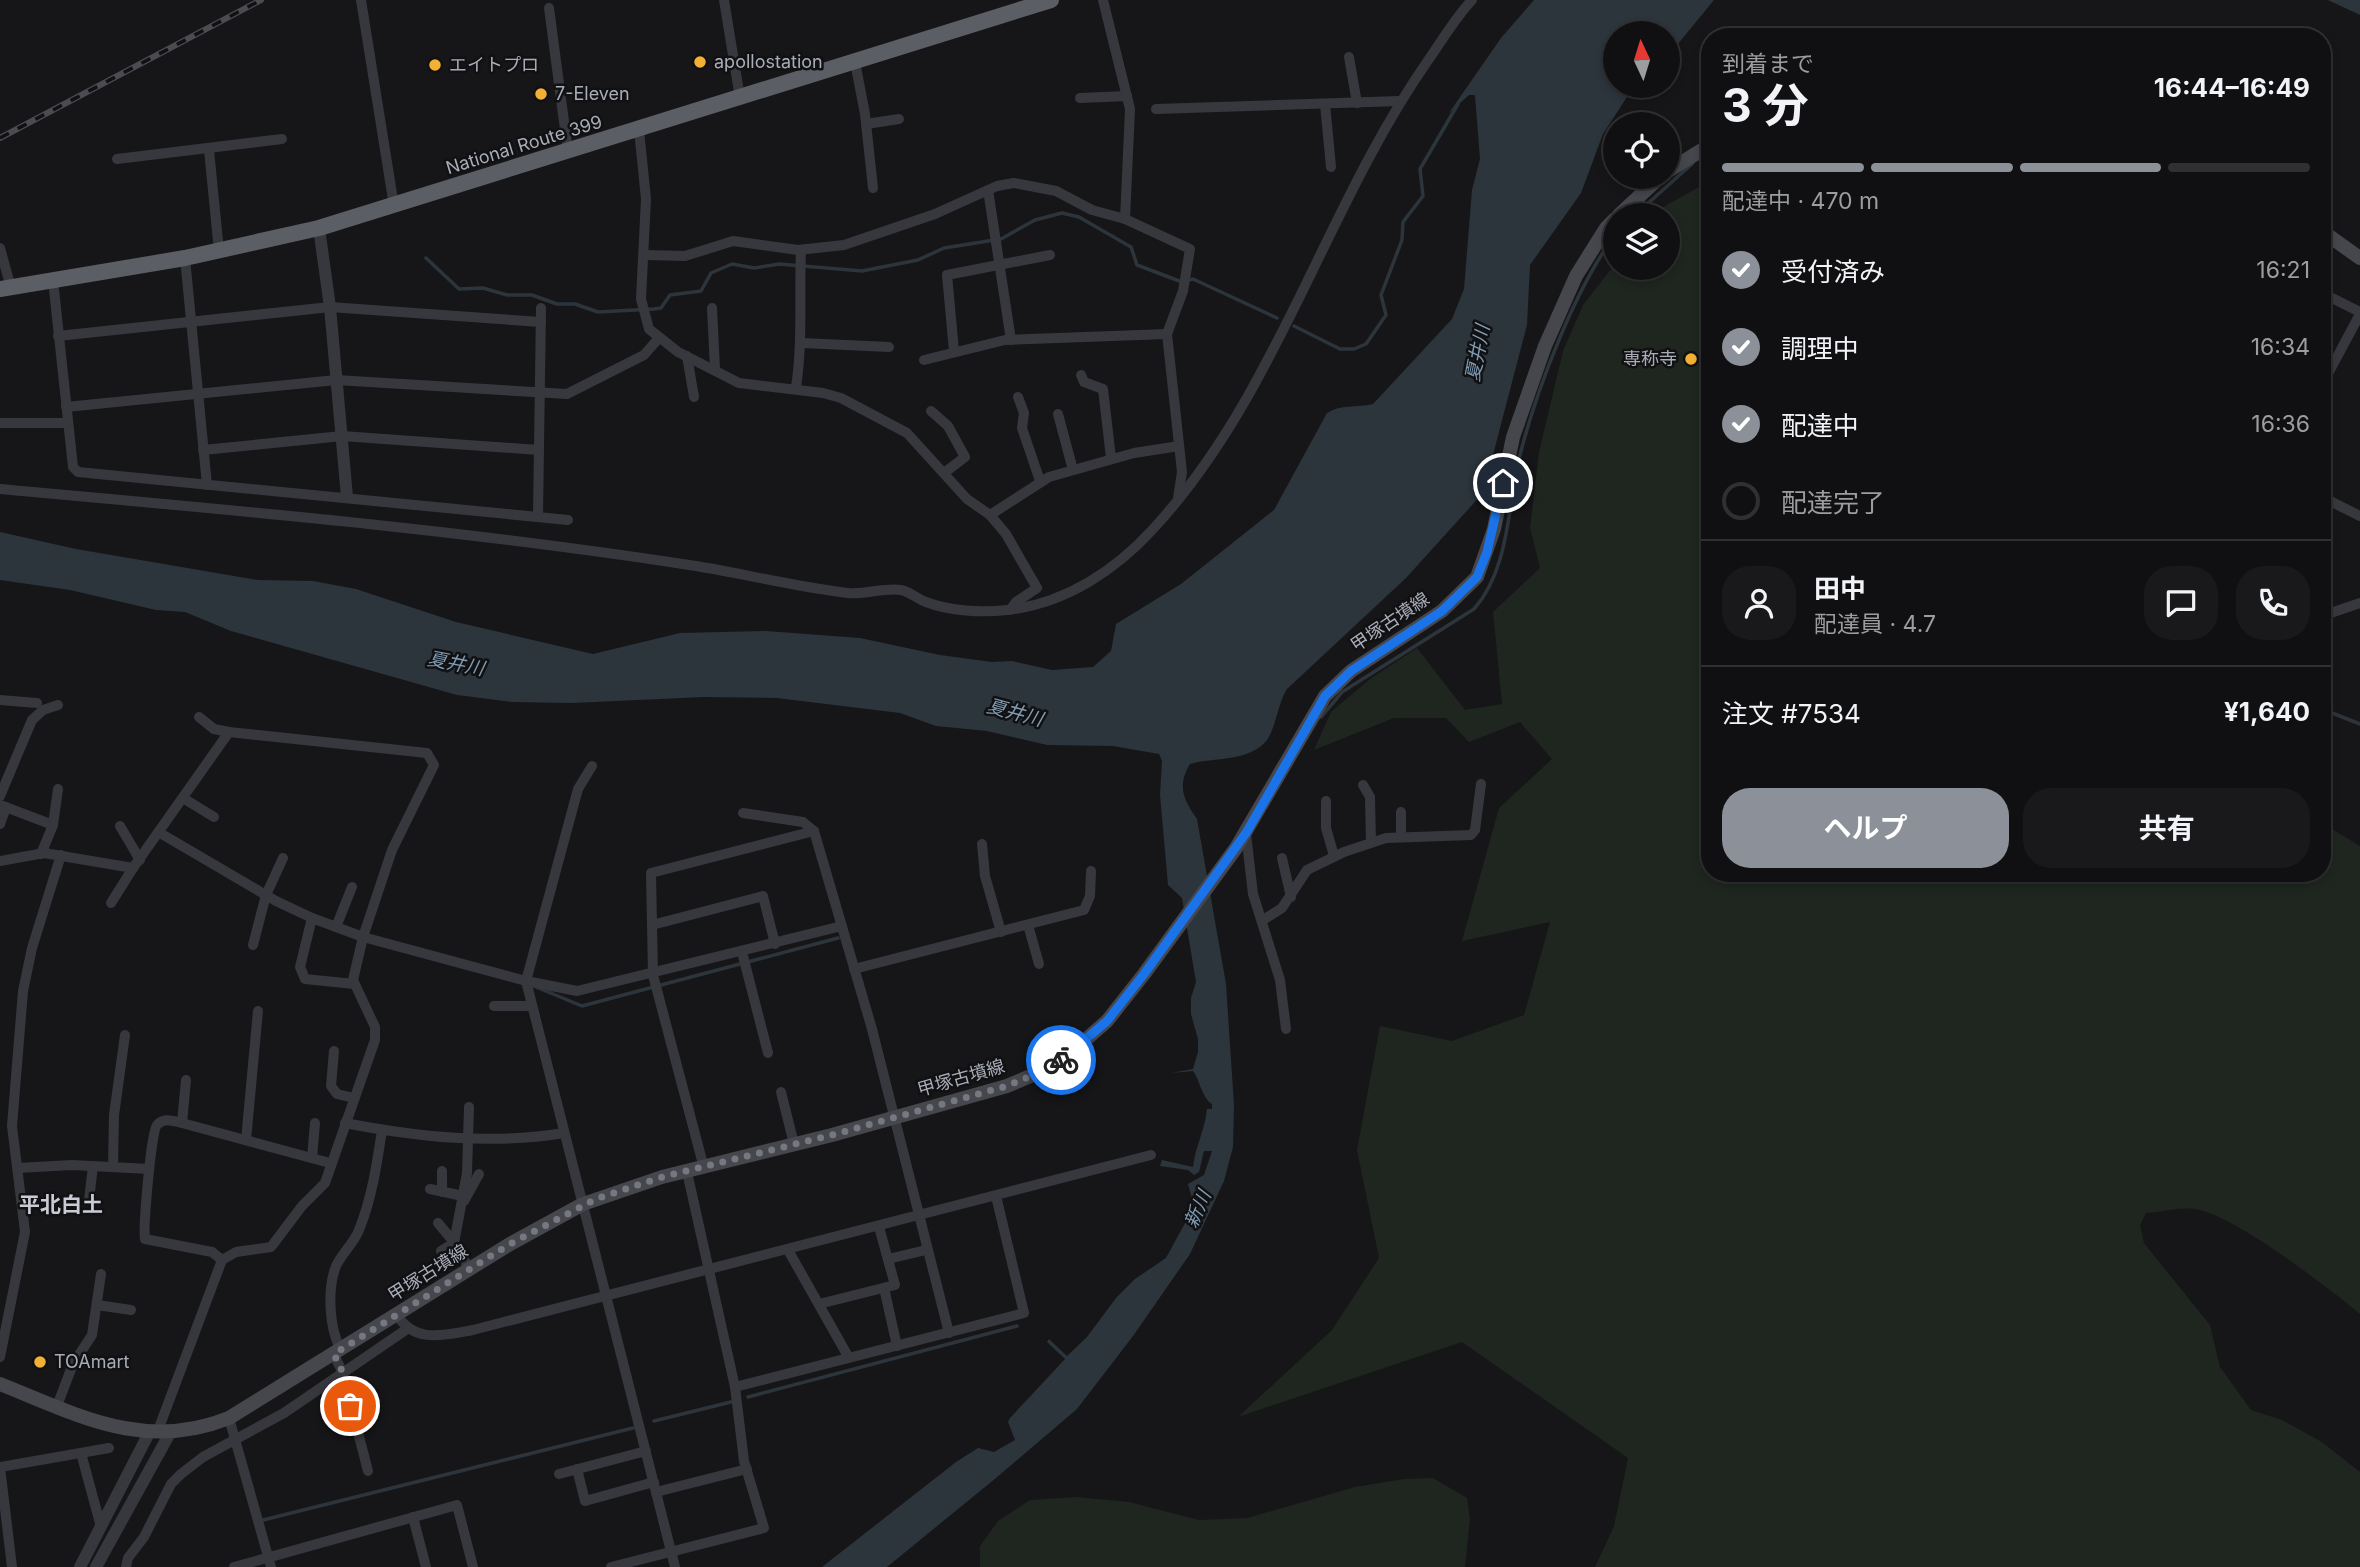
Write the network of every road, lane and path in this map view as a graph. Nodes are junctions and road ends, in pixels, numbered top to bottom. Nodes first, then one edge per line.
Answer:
1 (361, 0) edge
2 (724, 0) edge
3 (1051, 0) edge
4 (1103, 0) edge
5 (1472, 0) edge
6 (549, 8) dead end
7 (1349, 57) dead end
8 (855, 62) junction
9 (1128, 96) junction
10 (740, 98) junction
11 (1080, 98) dead end
12 (1399, 101) junction
13 (1357, 103) junction
14 (1325, 104) junction
15 (1156, 108) dead end
16 (899, 119) dead end
17 (866, 124) junction
18 (639, 130) junction
19 (282, 139) dead end
20 (209, 149) junction
21 (1701, 151) edge
22 (568, 152) junction
23 (117, 159) dead end
24 (1680, 164) edge
25 (1331, 167) dead end
26 (873, 188) dead end
27 (1647, 189) edge
28 (988, 190) junction
29 (1632, 203) edge
30 (394, 206) junction
31 (1125, 219) junction
32 (319, 228) junction
33 (1603, 233) edge
34 (2331, 237) edge
35 (0, 248) edge
36 (801, 250) junction
37 (219, 251) junction
38 (646, 255) junction
39 (1050, 255) dead end
40 (185, 258) junction
41 (2360, 258) edge
42 (1000, 265) junction
43 (53, 280) junction
44 (6, 289) edge
45 (2331, 298) edge
46 (330, 307) junction
47 (541, 308) dead end
48 (712, 308) dead end
49 (2360, 313) edge
50 (541, 321) junction
51 (189, 322) junction
52 (1167, 334) junction
53 (58, 335) junction
54 (657, 338) junction
55 (1011, 340) junction
56 (802, 343) junction
57 (889, 347) dead end
58 (954, 351) junction
59 (687, 356) junction
60 (924, 359) dead end
61 (2331, 368) edge
62 (715, 369) junction
63 (1082, 375) dead end
64 (336, 380) junction
65 (796, 387) junction
66 (540, 393) junction
67 (197, 394) junction
68 (694, 397) dead end
69 (1018, 397) dead end
70 (66, 407) junction
71 (931, 411) dead end
72 (1058, 414) dead end
73 (68, 422) junction
74 (0, 423) edge
75 (342, 436) junction
76 (1179, 446) junction
77 (203, 450) junction
78 (539, 450) junction
79 (1111, 458) junction
80 (1073, 470) junction
81 (944, 473) junction
82 (1040, 481) junction
83 (207, 485) junction
84 (0, 489) edge
85 (347, 497) junction
86 (1178, 500) junction
87 (2331, 501) edge
88 (989, 515) junction
89 (538, 516) junction
90 (2360, 516) edge
91 (568, 520) dead end
92 (2360, 603) edge
93 (1010, 610) junction
94 (2331, 614) edge
95 (0, 700) edge
96 (37, 703) dead end
97 (58, 705) dead end
98 (199, 717) dead end
99 (229, 732) junction
100 (592, 766) dead end
101 (1481, 784) dead end
102 (1363, 785) dead end
103 (58, 789) dead end
104 (0, 796) edge
105 (183, 798) junction
106 (1326, 801) dead end
107 (3, 806) edge
108 (1401, 812) dead end
109 (743, 813) dead end
110 (214, 817) dead end
111 (0, 824) edge
112 (53, 825) junction
113 (120, 825) dead end
114 (814, 831) junction
115 (160, 833) junction
116 (1246, 833) junction
117 (1401, 837) junction
118 (1371, 842) junction
119 (982, 844) dead end
120 (41, 854) junction
121 (61, 855) junction
122 (1334, 856) junction
123 (283, 858) dead end
124 (1282, 858) dead end
125 (0, 861) edge
126 (136, 864) junction
127 (1091, 871) dead end
128 (352, 887) dead end
129 (266, 895) junction
130 (1291, 897) junction
131 (111, 903) dead end
132 (312, 918) junction
133 (1263, 920) junction
134 (652, 925) junction
135 (1028, 925) junction
136 (842, 926) junction
137 (336, 927) junction
138 (1001, 932) junction
139 (363, 937) junction
140 (253, 944) dead end
141 (775, 944) junction
142 (742, 952) junction
143 (1039, 964) dead end
144 (854, 969) junction
145 (653, 975) junction
146 (526, 981) junction
147 (354, 984) junction
148 (494, 1006) dead end
149 (532, 1006) junction
150 (258, 1011) dead end
151 (1286, 1030) dead end
152 (125, 1035) dead end
153 (334, 1051) dead end
154 (768, 1053) dead end
155 (186, 1080) dead end
156 (781, 1091) dead end
157 (354, 1098) junction
158 (470, 1107) dead end
159 (894, 1118) junction
160 (182, 1123) junction
161 (315, 1123) dead end
162 (345, 1123) junction
163 (382, 1130) junction
164 (564, 1133) junction
165 (467, 1138) junction
166 (246, 1140) junction
167 (794, 1144) junction
168 (1152, 1155) dead end
169 (312, 1158) junction
170 (330, 1163) junction
171 (93, 1166) junction
172 (113, 1167) junction
173 (18, 1168) junction
174 (704, 1168) junction
175 (149, 1169) junction
176 (442, 1171) dead end
177 (687, 1172) junction
178 (479, 1174) dead end
179 (430, 1189) dead end
180 (442, 1192) junction
181 (996, 1196) junction
182 (462, 1199) junction
183 (89, 1200) dead end
184 (583, 1204) junction
185 (918, 1216) junction
186 (438, 1223) dead end
187 (879, 1227) junction
188 (454, 1243) junction
189 (788, 1250) junction
190 (926, 1250) junction
191 (441, 1251) dead end
192 (888, 1259) junction
193 (222, 1260) junction
194 (470, 1270) junction
195 (711, 1271) junction
196 (101, 1273) dead end
197 (884, 1288) junction
198 (607, 1294) junction
199 (819, 1304) junction
200 (97, 1305) junction
201 (131, 1310) dead end
202 (397, 1315) junction
203 (407, 1329) junction
204 (949, 1333) junction
205 (897, 1346) junction
206 (337, 1352) junction
207 (0, 1357) edge
208 (849, 1358) junction
209 (342, 1371) junction
210 (0, 1384) edge
211 (735, 1387) junction
212 (57, 1406) junction
213 (229, 1418) junction
214 (159, 1433) junction
215 (235, 1440) junction
216 (109, 1448) dead end
217 (646, 1451) junction
218 (81, 1453) junction
219 (577, 1469) junction
220 (747, 1469) junction
221 (368, 1471) dead end
222 (559, 1474) dead end
223 (655, 1487) junction
224 (414, 1517) junction
225 (101, 1527) junction
226 (671, 1551) junction
227 (82, 1562) edge
228 (270, 1562) edge
229 (96, 1566) edge
230 (12, 1567) edge
231 (126, 1567) edge
232 (234, 1567) edge
233 (426, 1567) edge
234 (473, 1567) edge
235 (611, 1567) edge
236 (675, 1567) edge

1 - 30 street
2 - 10 street
3 - 8 highway, National Route 399
4 - 9 street
5 - 12 street
6 - 22 street
7 - 13 street
8 - 10 highway, National Route 399
8 - 17 street
9 - 11 street
9 - 31 street
10 - 18 highway, National Route 399
12 - 13 street
12 - 86 street
13 - 14 street
14 - 15 street
14 - 25 street
16 - 17 street
17 - 26 street
18 - 22 highway, National Route 399
18 - 38 street
19 - 20 street
20 - 23 street
20 - 37 street
21 - 24 main road
22 - 30 highway, National Route 399
27 - 29 main road
28 - 31 street
28 - 36 street
28 - 42 street
30 - 32 highway, National Route 399
31 - 52 street
32 - 37 highway, National Route 399
32 - 46 street
33 - 116 main road, 甲塚古墳線
34 - 41 main road
35 - 44 street
36 - 38 street
36 - 56 street
37 - 40 highway, National Route 399
38 - 54 street
39 - 42 street
40 - 43 highway, National Route 399
40 - 51 street
42 - 55 street
42 - 58 street
43 - 44 highway, National Route 399
43 - 53 street
45 - 49 street
46 - 50 street
46 - 51 street
46 - 64 street
47 - 50 street
48 - 62 street
49 - 61 street
50 - 66 street
51 - 53 street
51 - 67 street
52 - 55 street
52 - 76 street
53 - 70 street
54 - 59 street
54 - 66 street
55 - 58 street
56 - 57 street
56 - 65 street
58 - 60 street
59 - 62 street
59 - 68 street
62 - 65 street
63 - 79 street
64 - 66 street
64 - 67 street
64 - 75 street
65 - 81 street
66 - 78 street
67 - 70 street
67 - 77 street
69 - 82 street
70 - 73 street
71 - 81 street
72 - 80 street
73 - 74 street
73 - 83 street
75 - 77 street
75 - 78 street
75 - 85 street
76 - 79 street
76 - 86 street
77 - 83 street
78 - 89 street
79 - 80 street
80 - 82 street
81 - 88 street
82 - 88 street
83 - 85 street
84 - 93 street
85 - 89 street
86 - 93 street
87 - 90 street
88 - 93 street
89 - 91 street
92 - 94 street
95 - 96 street
97 - 104 street
98 - 99 street
99 - 105 street
99 - 139 street
100 - 146 street
101 - 117 street
102 - 118 street
103 - 112 street
105 - 110 street
105 - 115 street
106 - 122 street
107 - 111 street
107 - 112 street
108 - 117 street
109 - 114 street
112 - 120 street
113 - 126 street
114 - 134 street
114 - 136 street
115 - 126 street
115 - 129 street
116 - 133 street
116 - 159 main road, 甲塚古墳線
117 - 118 street
118 - 122 street
119 - 138 street
120 - 121 street
120 - 125 street
121 - 126 street
121 - 173 street
122 - 130 street
123 - 129 street
124 - 130 street
126 - 131 street
127 - 135 street
128 - 137 street
129 - 132 street
129 - 140 street
130 - 133 street
132 - 137 street
132 - 147 street
133 - 151 street
134 - 141 street
134 - 145 street
135 - 138 street
135 - 143 street
136 - 141 street
136 - 144 street
137 - 139 street
138 - 144 street
139 - 146 street
139 - 147 street
141 - 142 street
142 - 145 street
142 - 154 street
144 - 159 street
145 - 146 street
145 - 174 street
146 - 149 street
147 - 157 street
148 - 149 street
149 - 164 street
150 - 166 street
152 - 172 street
153 - 157 street
155 - 160 street
156 - 167 street
157 - 162 street
158 - 165 street
159 - 167 main road, 甲塚古墳線
159 - 185 street
160 - 166 street
160 - 175 street
161 - 169 street
162 - 163 street
162 - 170 street
163 - 165 street
163 - 206 street
164 - 165 street
164 - 184 street
165 - 182 street
166 - 169 street
167 - 174 main road, 甲塚古墳線
168 - 181 street
169 - 170 street
170 - 193 street
171 - 172 street
171 - 173 street
171 - 183 street
172 - 175 street
173 - 207 street
174 - 177 main road, 甲塚古墳線
175 - 193 street
176 - 180 street
177 - 184 main road, 甲塚古墳線
177 - 195 street
178 - 182 street
179 - 180 street
180 - 182 street
181 - 185 street
181 - 204 street
182 - 188 street
184 - 194 main road, 甲塚古墳線
184 - 198 street
185 - 187 street
185 - 190 street
186 - 188 street
187 - 189 street
187 - 192 street
188 - 191 street
188 - 194 street
189 - 195 street
189 - 199 street
190 - 192 street
190 - 204 street
192 - 197 street
193 - 214 street
194 - 202 main road, 甲塚古墳線
195 - 198 street
195 - 211 street
196 - 200 street
197 - 199 street
197 - 205 street
198 - 203 street
198 - 217 street
199 - 208 street
200 - 201 street
200 - 212 street
202 - 203 street
202 - 206 main road, 甲塚古墳線
203 - 209 street
204 - 205 street
205 - 208 street
206 - 209 street
206 - 213 main road, 甲塚古墳線
208 - 211 street
209 - 215 street
209 - 221 street
210 - 212 main road, 甲塚古墳線
211 - 220 street
212 - 214 main road, 甲塚古墳線
213 - 214 main road, 甲塚古墳線
213 - 215 street
214 - 225 street
214 - 229 street
215 - 228 street
215 - 231 street
216 - 218 street
217 - 219 street
217 - 223 street
218 - 225 street
218 - 230 street
219 - 222 street
219 - 223 street
220 - 223 street
220 - 226 street
223 - 226 street
224 - 228 street
224 - 233 street
224 - 234 street
225 - 227 street
226 - 235 street
226 - 236 street
228 - 232 street

